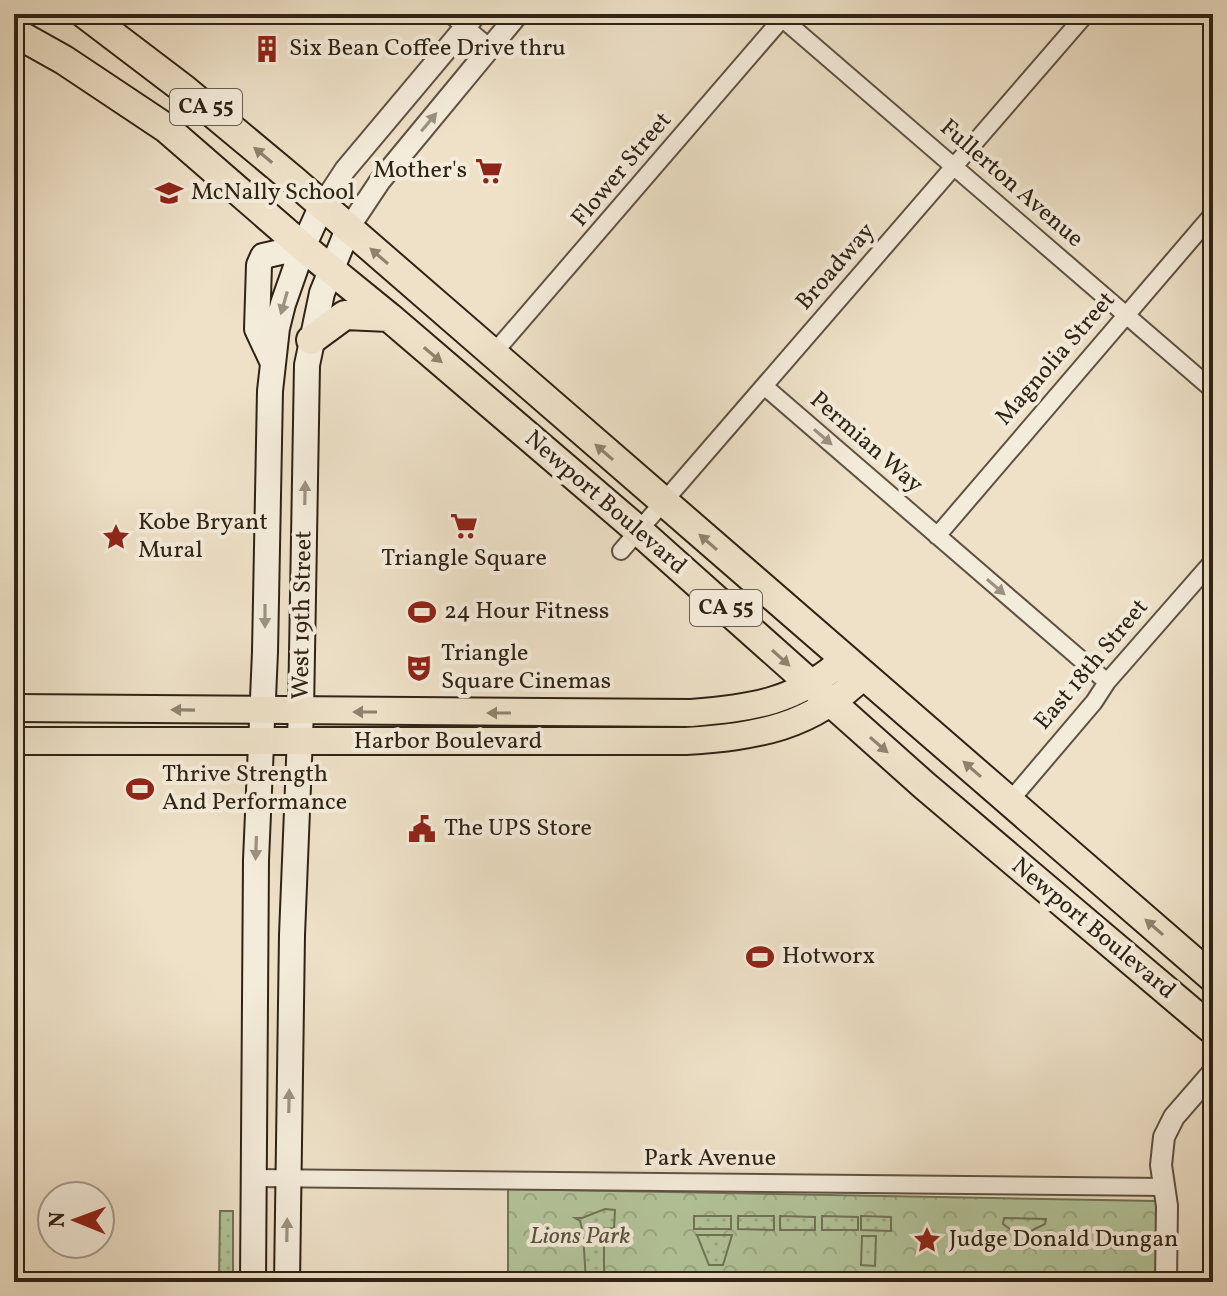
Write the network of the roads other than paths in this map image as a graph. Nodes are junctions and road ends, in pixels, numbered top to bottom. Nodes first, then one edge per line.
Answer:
1 (85, 14) edge
2 (518, 14) edge
3 (1086, 14) edge
4 (782, 15) edge
5 (464, 18) edge
6 (14, 32) edge
7 (490, 48) junction
8 (956, 166) junction
9 (322, 205) junction
10 (1213, 214) edge
11 (348, 229) junction
12 (303, 247) junction
13 (330, 269) junction
14 (1126, 315) junction
15 (389, 317) junction
16 (311, 340) junction
17 (492, 355) junction
18 (272, 361) junction
19 (764, 386) junction
20 (1213, 390) edge
21 (663, 503) junction
22 (937, 536) junction
23 (630, 541) junction
24 (1213, 561) edge
25 (854, 667) junction
26 (1107, 682) junction
27 (822, 695) junction
28 (14, 708) edge
29 (261, 711) junction
30 (301, 711) junction
31 (14, 741) edge
32 (259, 742) junction
33 (300, 743) junction
34 (1009, 802) junction
35 (1213, 978) edge
36 (1213, 1030) edge
37 (1209, 1085) edge
38 (255, 1178) junction
39 (288, 1179) junction
40 (1165, 1187) junction
41 (253, 1282) edge
42 (287, 1282) edge
43 (1166, 1282) edge

9 -> 1 highway, Newport Boulevard / CA 55
2 - 7 street, West 19th Street
3 - 8 street, Broadway
4 - 8 street, Fullerton Avenue
4 - 17 street, Flower Street
5 - 7 street
5 - 9 street, West 19th Street
6 - 12 highway, Newport Boulevard / CA 55
11 -> 7 street, West 19th Street
8 - 14 street, Fullerton Avenue
8 - 19 street, Broadway
9 - 11 highway, Newport Boulevard / CA 55
9 - 12 main road, West 19th Street
10 - 14 street, Magnolia Street
11 - 13 main road, West 19th Street
17 -> 11 highway, Newport Boulevard / CA 55
12 - 13 highway, Newport Boulevard / CA 55
12 -> 18 main road, West 19th Street
12 - 18 main road
13 - 15 highway, Newport Boulevard / CA 55
13 - 16 main road, West 19th Street
14 - 20 street, Fullerton Avenue
14 - 22 street, Magnolia Street
15 - 16 highway
15 -> 23 highway, Newport Boulevard / CA 55
30 -> 16 main road, West 19th Street
21 -> 17 highway, Newport Boulevard / CA 55
18 -> 29 main road, West 19th Street
19 - 21 street, Broadway
19 -> 22 street, Permian Way
21 - 23 street, Broadway
25 -> 21 highway, Newport Boulevard / CA 55
22 -> 26 street, Permian Way
23 -> 27 highway, Newport Boulevard / CA 55
24 - 26 street, East 18th Street
25 - 27 main road, Harbor Boulevard
34 -> 25 highway, Newport Boulevard / CA 55
26 - 34 street, East 18th Street
27 -> 30 main road, Harbor Boulevard
27 - 33 main road, Harbor Boulevard
27 -> 36 highway, Newport Boulevard / CA 55
29 -> 28 main road, Harbor Boulevard
29 - 30 main road, Harbor Boulevard
29 - 32 main road, West 19th Street
30 - 33 main road, West 19th Street
31 - 32 main road, Harbor Boulevard
32 - 33 main road, Harbor Boulevard
32 -> 38 main road, West 19th Street
39 -> 33 main road, West 19th Street
35 -> 34 highway, Newport Boulevard / CA 55
37 - 40 street
38 - 39 street, Park Avenue
38 - 41 main road, West 19th Street
39 - 40 street, Park Avenue
42 -> 39 main road, West 19th Street
40 - 43 street

